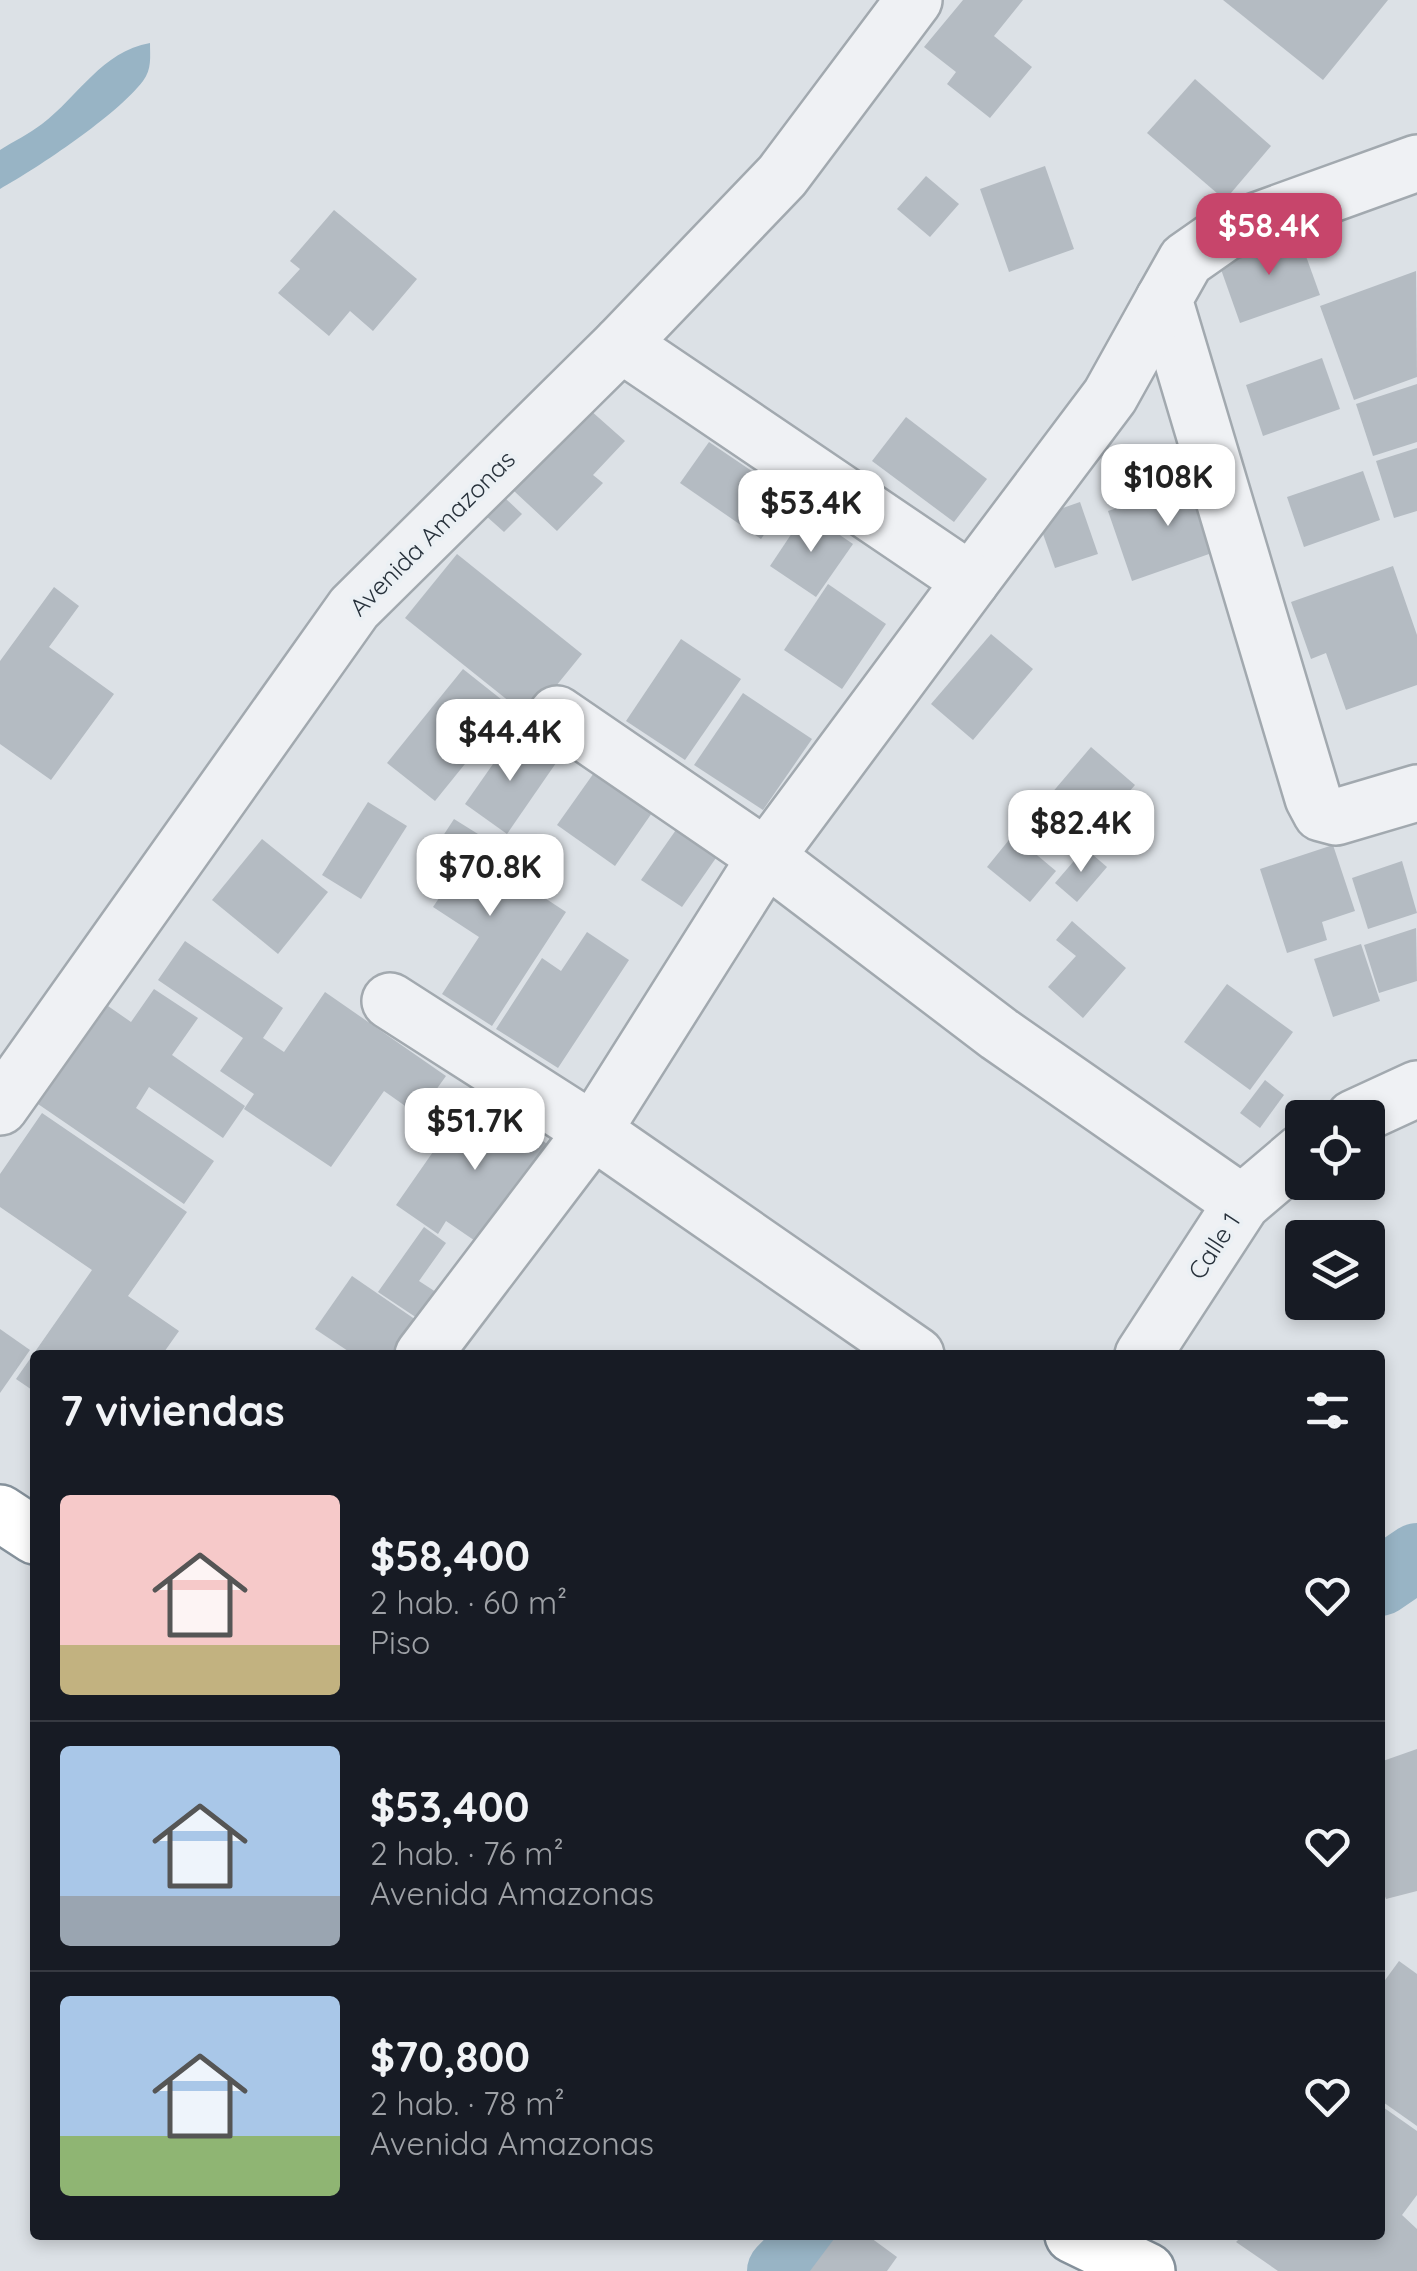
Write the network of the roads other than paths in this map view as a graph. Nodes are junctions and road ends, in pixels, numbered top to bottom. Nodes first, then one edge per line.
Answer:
1 (914, 0) edge
2 (1417, 163) edge
3 (1164, 299) junction
4 (621, 344) junction
5 (971, 580) junction
6 (557, 714) dead end
7 (1417, 793) edge
8 (766, 857) junction
9 (390, 1001) dead end
10 (1417, 1089) edge
11 (1385, 1104) edge
12 (0, 1107) edge
13 (593, 1131) junction
14 (1285, 1166) edge
15 (1242, 1203) junction
16 (426, 1350) edge
17 (909, 1350) edge
18 (1147, 1350) edge
19 (0, 1512) edge
20 (30, 1533) edge
21 (1082, 2240) edge
22 (1136, 2269) edge

1 - 4 street, Avenida Amazonas
2 - 3 street
3 - 5 street
3 - 7 street
4 - 5 street
4 - 12 street, Avenida Amazonas
5 - 8 street
6 - 8 street
8 - 13 street
8 - 15 street
9 - 13 street
10 - 11 street
13 - 16 street
13 - 17 street
14 - 15 street, Calle 1
15 - 18 street, Calle 1
19 - 20 highway
21 - 22 highway

